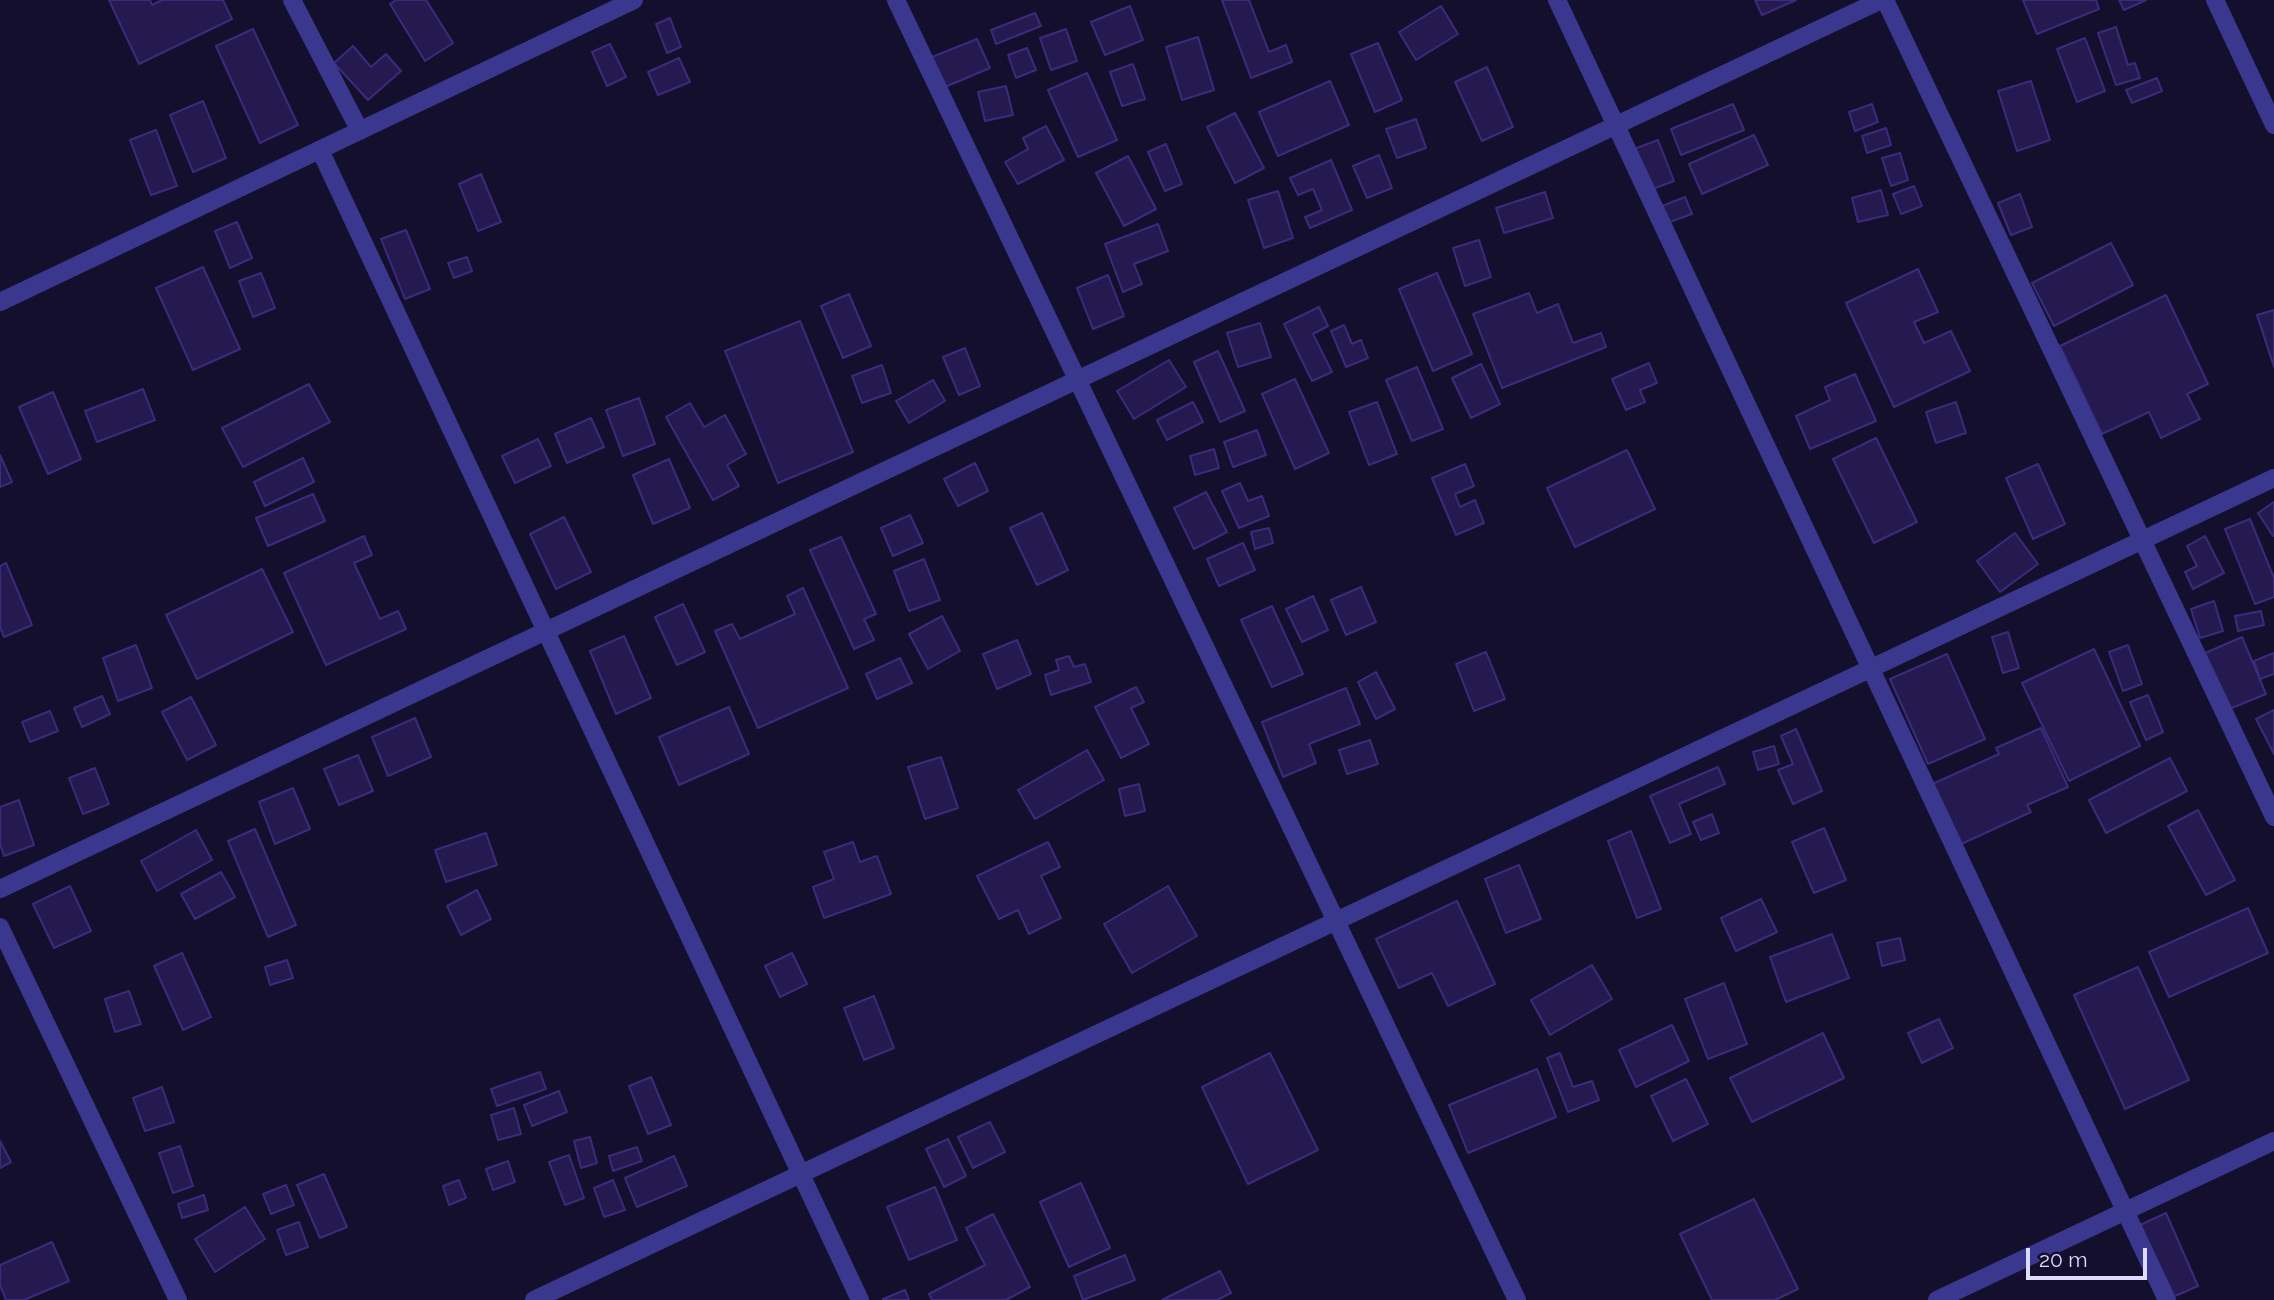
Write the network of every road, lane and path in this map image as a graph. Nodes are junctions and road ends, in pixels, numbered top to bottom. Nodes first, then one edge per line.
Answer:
1 (292, 0) edge
2 (634, 0) edge
3 (896, 0) edge
4 (1557, 0) edge
5 (1883, 0) edge
6 (2215, 0) edge
7 (1616, 125) junction
8 (2274, 125) edge
9 (360, 131) junction
10 (320, 150) junction
11 (0, 303) edge
12 (1077, 380) junction
13 (2274, 478) edge
14 (2143, 540) junction
15 (545, 631) junction
16 (1871, 669) junction
17 (2274, 817) edge
18 (0, 889) edge
19 (1336, 921) junction
20 (0, 927) edge
21 (2274, 1140) edge
22 (801, 1174) junction
23 (2126, 1211) junction
24 (178, 1300) edge
25 (534, 1300) edge
26 (860, 1300) edge
27 (1517, 1300) edge
28 (1937, 1300) edge
29 (2167, 1300) edge

1 - 9 street
2 - 9 street
3 - 12 street
4 - 7 street
5 - 7 street
5 - 14 street
6 - 8 street
7 - 12 street
7 - 16 street
9 - 10 street
10 - 11 street
10 - 15 street
12 - 15 street
12 - 19 street
13 - 14 street
14 - 16 street
14 - 17 street
15 - 18 street
15 - 22 street
16 - 19 street
16 - 23 street
19 - 22 street
19 - 27 street
20 - 24 street
21 - 23 street
22 - 25 street
22 - 26 street
23 - 28 street
23 - 29 street

